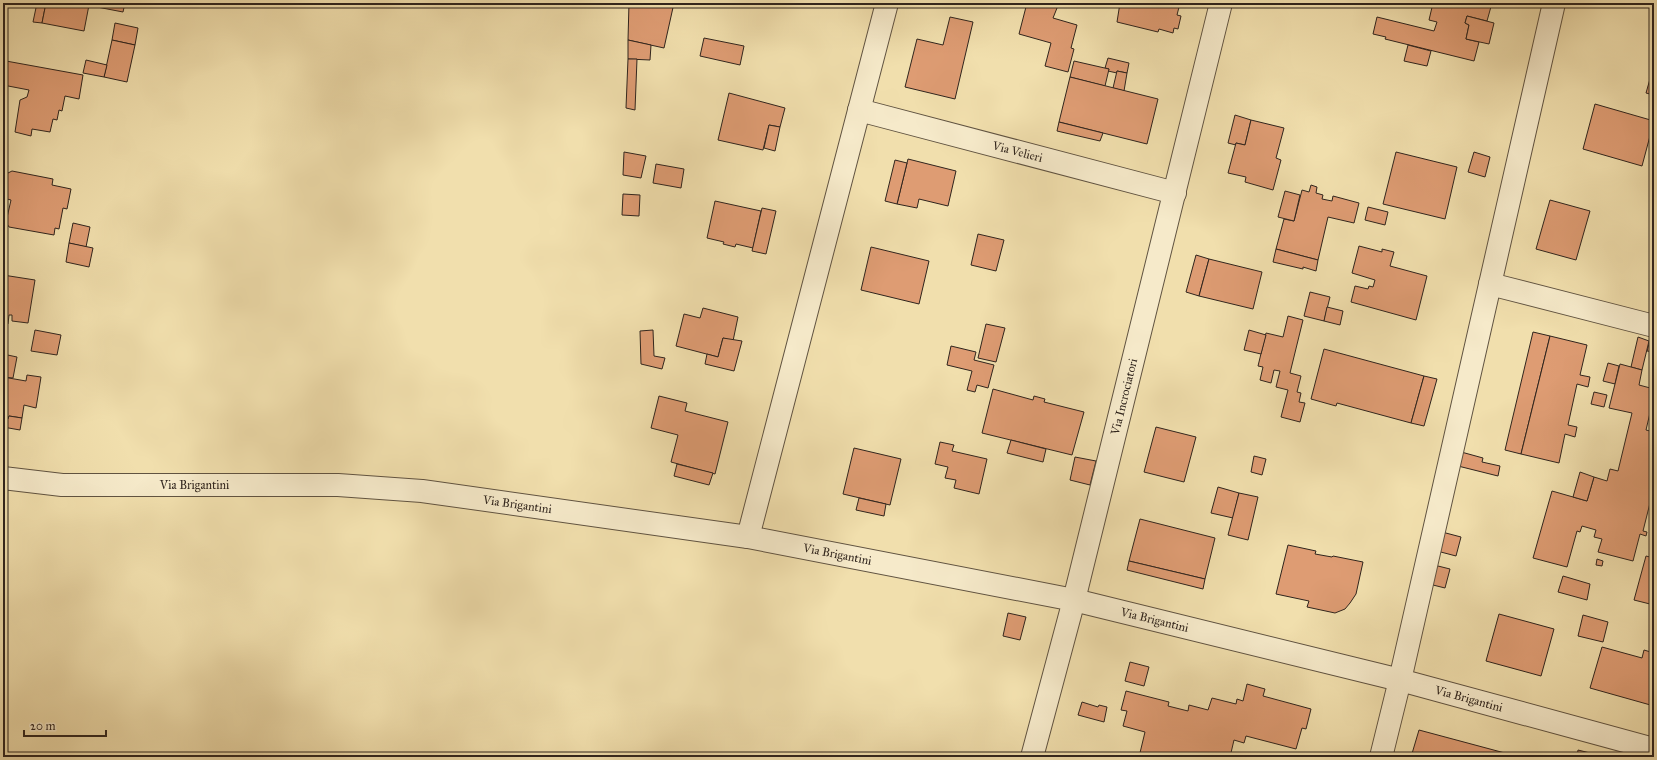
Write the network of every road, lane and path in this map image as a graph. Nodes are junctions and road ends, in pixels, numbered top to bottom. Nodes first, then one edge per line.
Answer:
1 (887, 3) edge
2 (1221, 3) edge
3 (1554, 3) edge
4 (860, 110) junction
5 (1175, 193) junction
6 (1490, 284) junction
7 (1654, 326) edge
8 (3, 478) edge
9 (748, 537) junction
10 (1074, 600) junction
11 (1400, 680) junction
12 (1654, 749) edge
13 (1032, 757) edge
14 (1381, 757) edge

1 - 4 street
2 - 5 street, Via Incrociatori
3 - 6 street
4 - 5 street, Via Velieri
4 - 9 street
5 - 10 street, Via Incrociatori
6 - 7 street
6 - 11 street
8 - 9 street, Via Brigantini
9 - 10 street, Via Brigantini
10 - 11 street, Via Brigantini
10 - 13 street, Via Incrociatori
11 - 12 street, Via Brigantini
11 - 14 street

